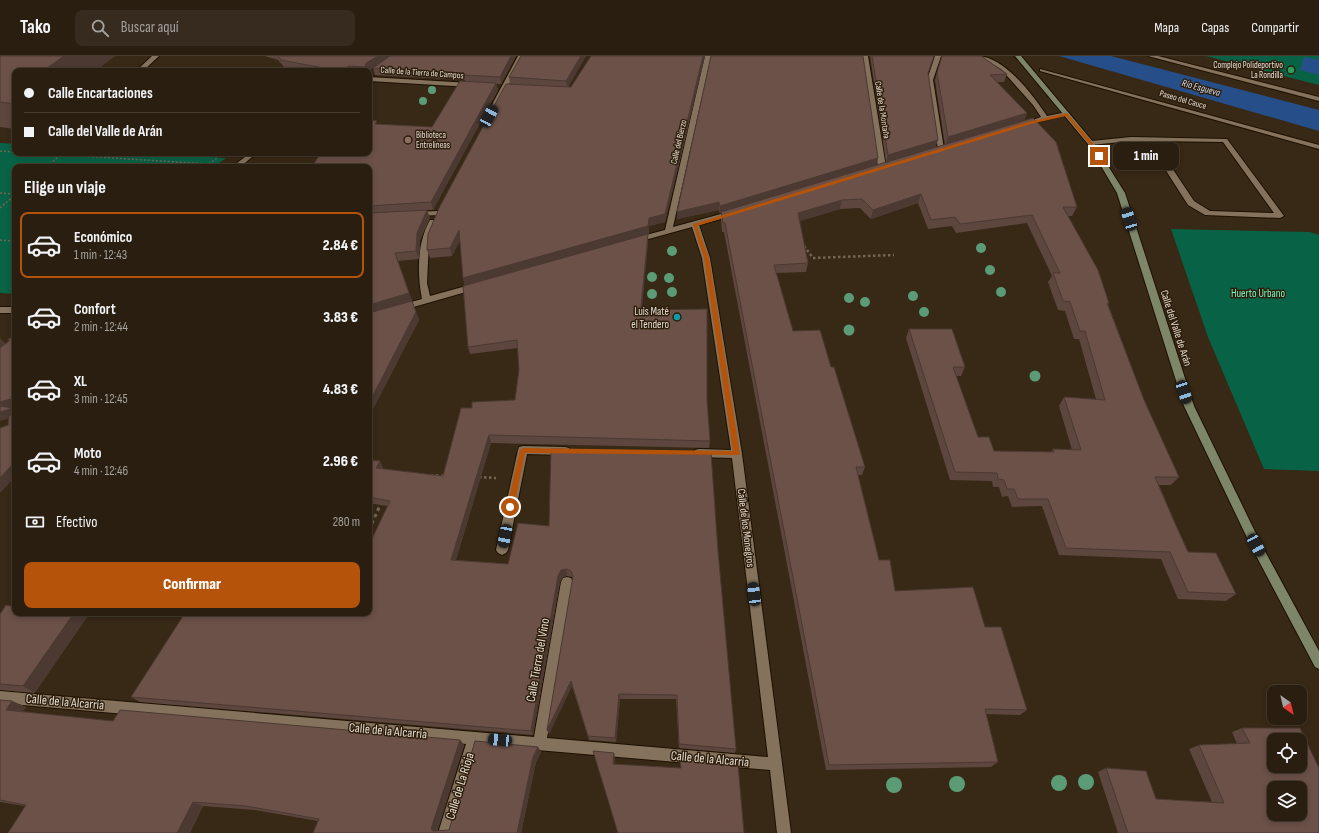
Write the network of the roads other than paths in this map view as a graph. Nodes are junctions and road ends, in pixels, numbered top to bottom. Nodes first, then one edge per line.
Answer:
1 (156, 56) edge
2 (521, 56) edge
3 (708, 56) edge
4 (865, 56) edge
5 (938, 56) edge
6 (980, 56) edge
7 (1018, 56) edge
8 (1151, 56) edge
9 (142, 68) edge
10 (1042, 70) dead end
11 (372, 79) edge
12 (480, 86) edge
13 (496, 87) edge
14 (507, 88) junction
15 (1319, 99) edge
16 (1067, 114) junction
17 (1045, 118) junction
18 (485, 122) edge
19 (1015, 127) edge
20 (1150, 140) junction
21 (1091, 144) junction
22 (1319, 147) edge
23 (941, 149) edge
24 (250, 156) edge
25 (240, 164) edge
26 (882, 167) edge
27 (739, 211) edge
28 (407, 215) edge
29 (695, 225) junction
30 (668, 232) junction
31 (629, 243) edge
32 (484, 284) edge
33 (427, 300) junction
34 (0, 310) edge
35 (12, 310) edge
36 (391, 311) edge
37 (573, 451) edge
38 (690, 453) edge
39 (737, 454) junction
40 (502, 550) dead end
41 (567, 582) dead end
42 (1319, 663) edge
43 (0, 697) edge
44 (474, 738) junction
45 (539, 744) junction
46 (775, 764) junction
47 (445, 833) edge
48 (784, 833) edge

1 - 9 street
2 - 14 street
3 - 30 street, Calle del Bierzo
4 - 26 street, Calle de la Montaña
5 - 23 street
6 - 17 street
7 - 16 street, Calle del Valle de Arán
8 - 15 street
10 - 22 street, Paseo del Cauce
11 - 12 street, Calle de la Tierra de Campos
13 - 14 street
14 - 18 street
16 - 17 street
16 - 21 street, Calle del Valle de Arán
17 - 19 street
20 - 20 street
20 - 21 street
21 - 42 street, Calle del Valle de Arán
24 - 25 street
27 - 29 street
28 - 33 street
29 - 30 street
29 - 39 street, Calle de los Monegros
30 - 31 street
32 - 33 street
33 - 36 street
34 - 35 street
37 - 40 street
38 - 39 street
39 - 46 street, Calle de los Monegros
41 - 45 street, Calle Tierra del Vino
43 - 44 street, Calle de la Alcarria
44 - 45 street, Calle de la Alcarria
44 - 47 street, Calle de La Rioja
45 - 46 street, Calle de la Alcarria
46 - 48 street, Calle de los Monegros

